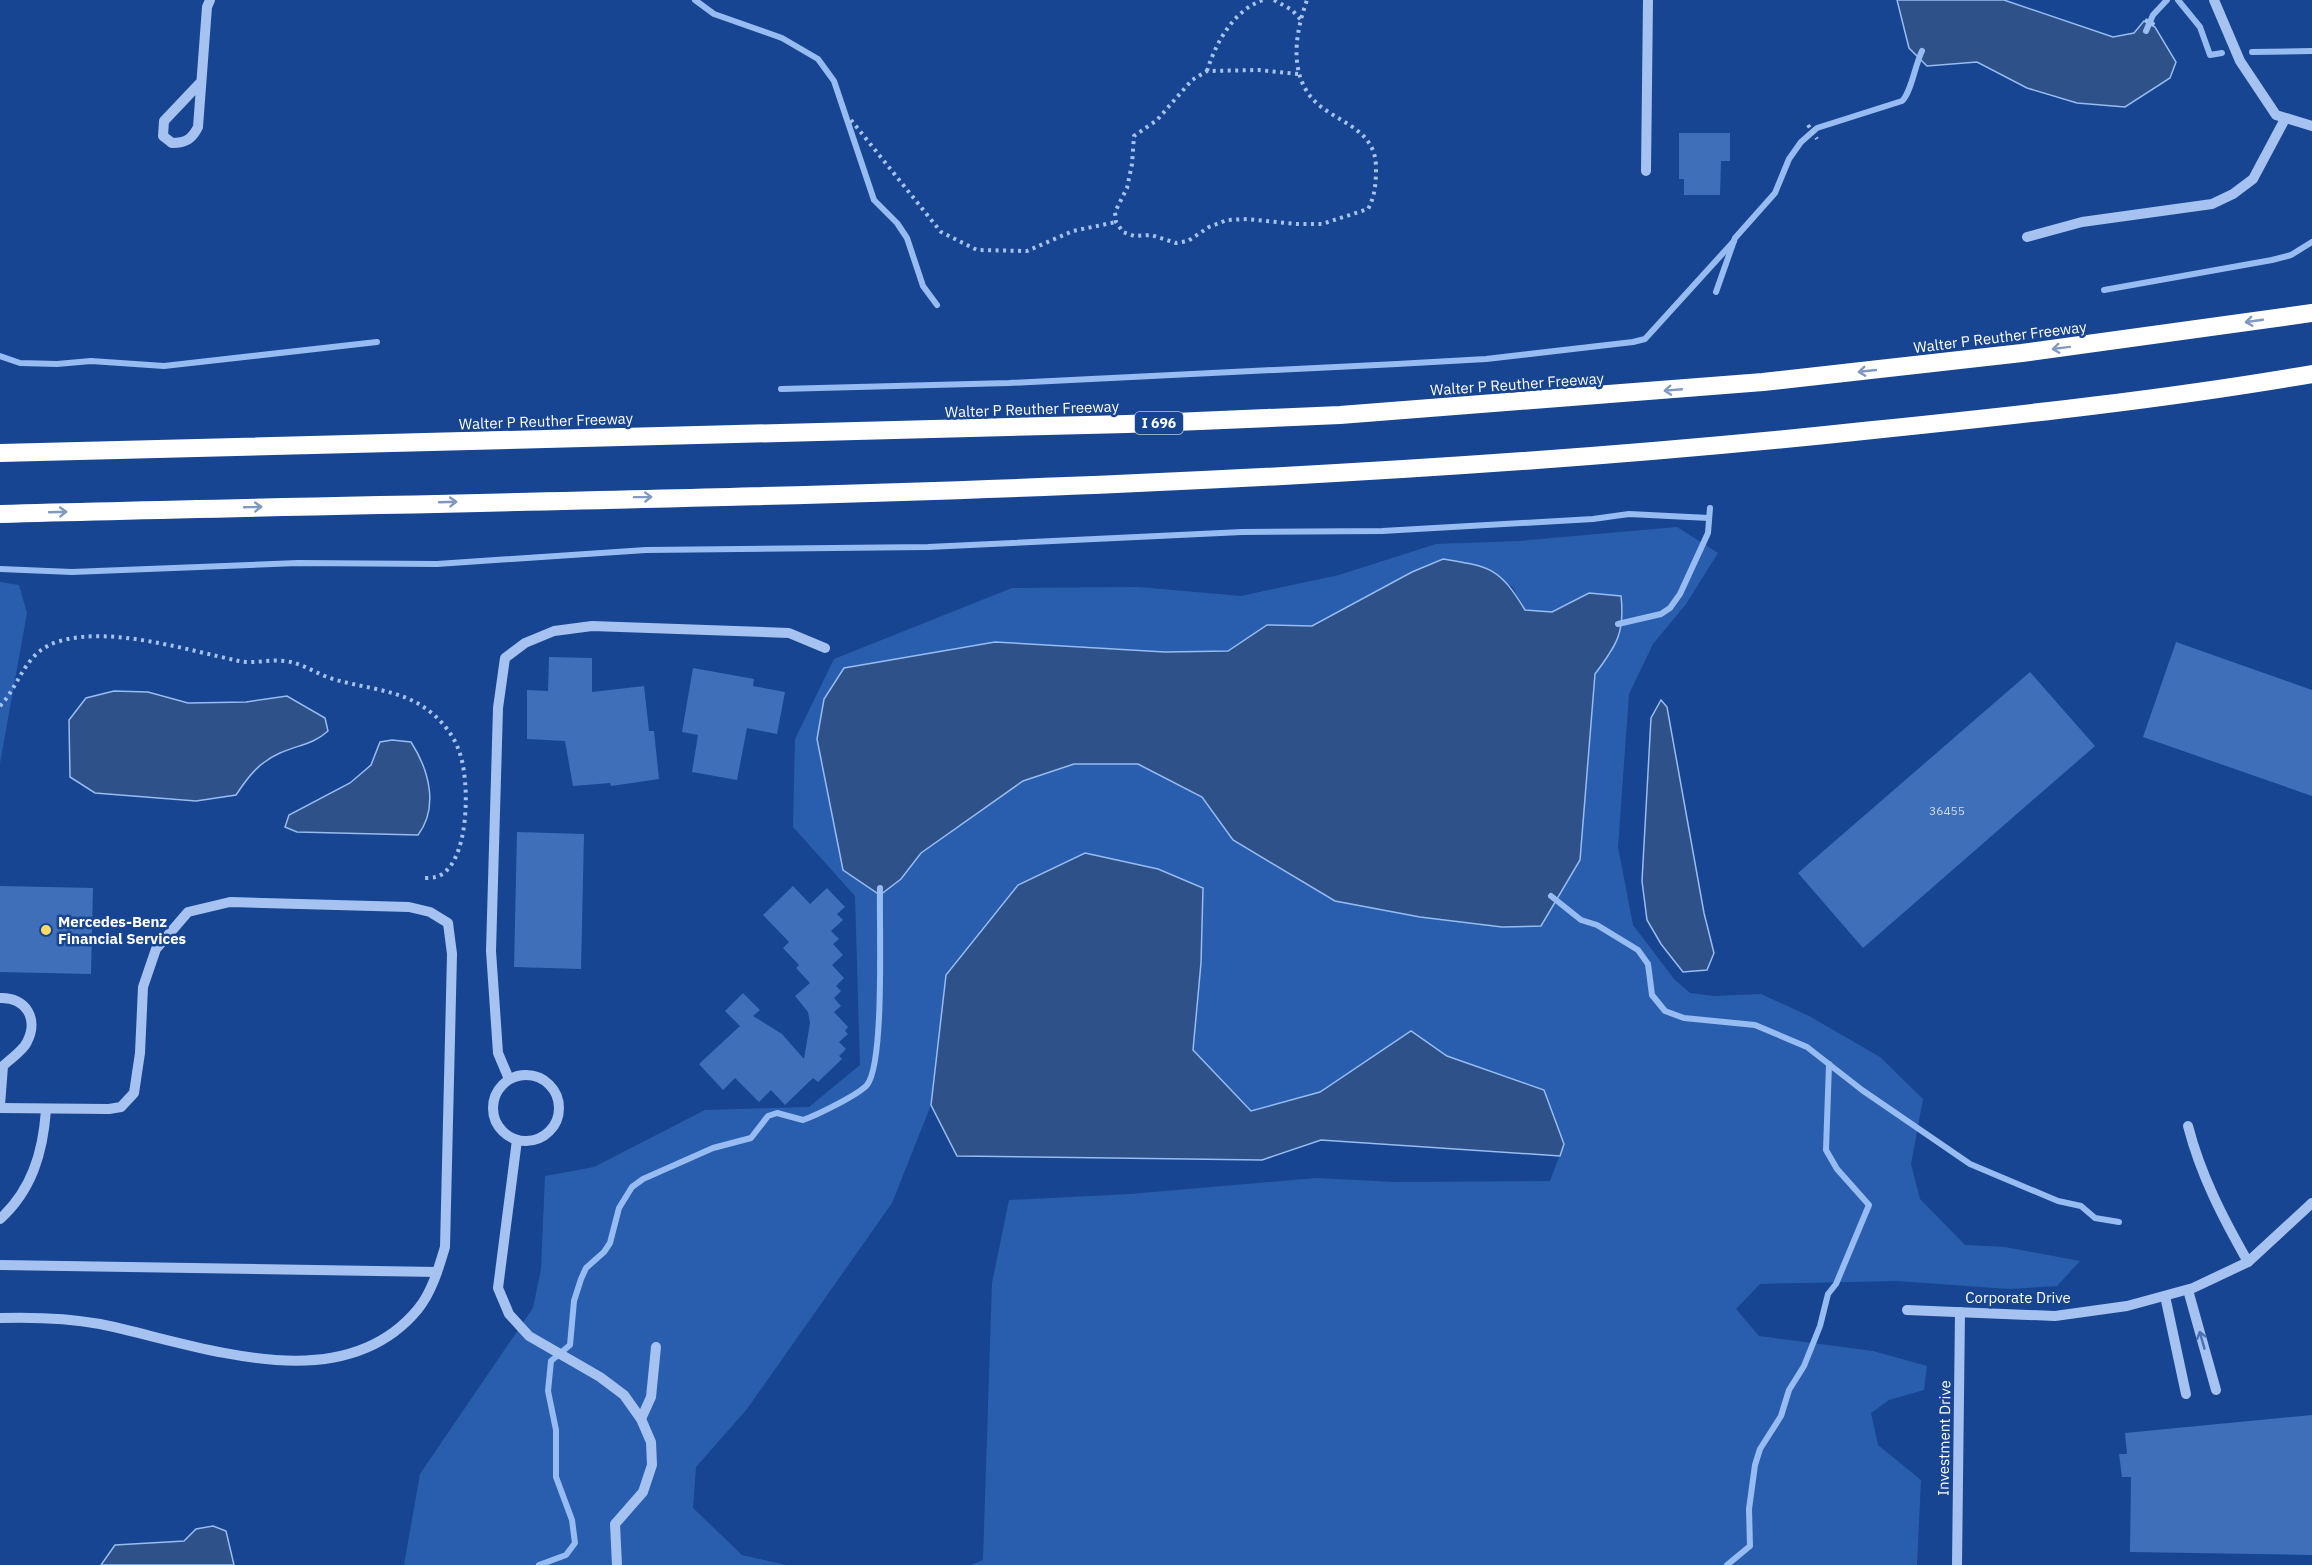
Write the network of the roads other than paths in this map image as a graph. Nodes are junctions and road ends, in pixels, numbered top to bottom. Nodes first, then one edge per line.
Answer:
1 (1648, 0) edge
2 (2214, 0) edge
3 (207, 2) edge
4 (200, 83) junction
5 (2285, 119) junction
6 (2312, 126) edge
7 (1646, 171) dead end
8 (2027, 237) dead end
9 (2312, 313) edge
10 (2312, 374) edge
11 (0, 453) edge
12 (0, 514) edge
13 (825, 648) dead end
14 (0, 998) edge
15 (2, 1063) edge
16 (509, 1079) junction
17 (0, 1107) edge
18 (46, 1110) junction
19 (2187, 1126) dead end
20 (517, 1140) junction
21 (2312, 1203) edge
22 (0, 1219) edge
23 (2248, 1262) junction
24 (0, 1265) edge
25 (437, 1272) junction
26 (2188, 1290) junction
27 (2164, 1296) junction
28 (1907, 1310) dead end
29 (1960, 1312) junction
30 (0, 1318) edge
31 (656, 1347) dead end
32 (2216, 1390) dead end
33 (2186, 1394) dead end
34 (641, 1419) junction
35 (616, 1565) edge
36 (1957, 1565) edge

1 - 7 street
2 - 5 street
3 - 4 street
4 - 4 street
5 - 6 street
5 - 8 street
9 -> 11 highway, Walter P Reuther Freeway / I 696
12 -> 10 highway
13 - 16 street
14 - 15 street
15 - 17 street
16 - 20 street
16 - 20 street
17 - 18 street
18 - 22 street
18 - 25 street
19 - 23 street
20 - 34 street
21 - 23 street, Corporate Drive
23 - 26 street, Corporate Drive
24 - 25 street
25 - 30 street
26 - 27 street, Corporate Drive
32 -> 26 street
27 - 29 street, Corporate Drive
27 - 33 street
28 - 29 street, Corporate Drive
29 - 36 street, Investment Drive
31 - 34 street
34 - 35 street

